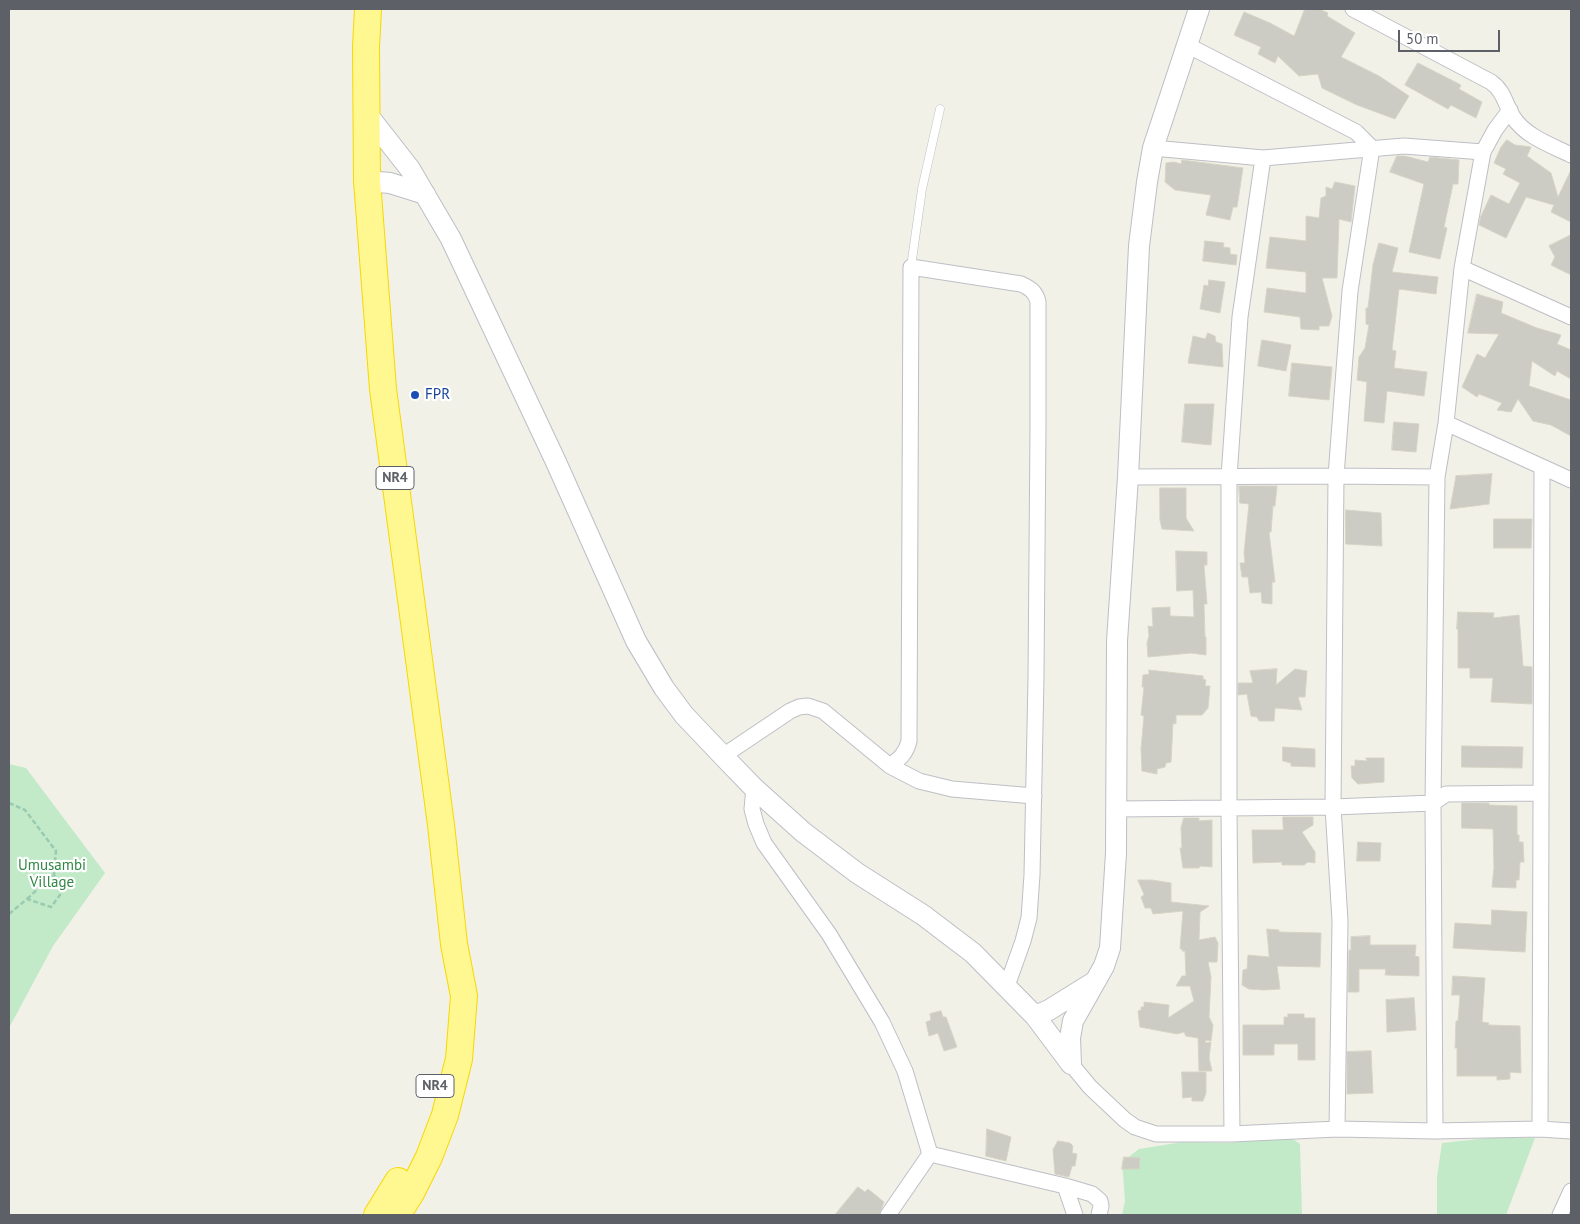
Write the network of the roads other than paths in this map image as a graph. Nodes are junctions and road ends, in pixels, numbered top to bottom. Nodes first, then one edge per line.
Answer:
1 (368, 9) edge
2 (1199, 9) edge
3 (1353, 9) edge
4 (1187, 45) junction
5 (940, 109) dead end
6 (1510, 110) junction
7 (367, 114) junction
8 (1153, 148) junction
9 (1372, 148) junction
10 (1483, 152) junction
11 (1571, 155) edge
12 (1263, 158) junction
13 (367, 181) junction
14 (425, 194) junction
15 (910, 267) junction
16 (1462, 268) junction
17 (1571, 317) edge
18 (1446, 423) junction
19 (1542, 467) junction
20 (1229, 476) junction
21 (1336, 476) junction
22 (1128, 477) junction
23 (1436, 477) junction
24 (1571, 480) edge
25 (723, 756) junction
26 (890, 766) junction
27 (754, 788) junction
28 (1541, 793) junction
29 (1034, 796) junction
30 (1433, 804) junction
31 (1333, 808) junction
32 (1228, 809) junction
33 (1116, 810) junction
34 (454, 944) junction
35 (1095, 982) junction
36 (1007, 986) junction
37 (1035, 1016) junction
38 (1071, 1064) junction
39 (1337, 1129) junction
40 (1540, 1129) junction
41 (1435, 1131) junction
42 (1571, 1131) edge
43 (1232, 1134) junction
44 (930, 1154) junction
45 (1065, 1186) junction
46 (1571, 1191) edge
47 (377, 1215) edge
48 (397, 1215) edge
49 (888, 1215) edge
50 (1074, 1215) edge
51 (1099, 1215) edge
52 (1560, 1215) edge

1 - 7 highway, NR4
2 - 4 street
3 - 6 street
4 - 8 street
4 - 9 street
5 - 15 lane
6 - 10 street
6 - 11 street
7 - 13 highway, NR4
7 - 14 street
8 - 12 street
8 - 22 street
9 - 10 street
9 - 12 street
9 - 21 street
10 - 16 street
12 - 20 street
13 - 14 street
13 - 34 highway, NR4
14 - 25 street
15 - 26 street
15 - 29 street
16 - 17 street
16 - 18 street
18 - 19 street
18 - 23 street
19 - 24 street
19 - 28 street
20 - 21 street
20 - 22 street
20 - 32 street
21 - 23 street
21 - 31 street
22 - 33 street
23 - 30 street
25 - 26 street
25 - 27 street
26 - 29 street
27 - 36 street
27 - 44 street
28 - 30 street
28 - 40 street
29 - 36 street
30 - 31 street
30 - 41 street
31 - 32 street
31 - 39 street
32 - 33 street
32 - 43 street
33 - 35 street
34 - 47 highway, NR4
34 - 48 highway, NR4
35 - 37 street
35 - 38 street
36 - 37 street
37 - 38 street
38 - 43 street
39 - 41 street
39 - 43 street
40 - 41 street
40 - 42 street
44 - 45 street
44 - 49 street
45 - 50 street
45 - 51 street
46 - 52 street

